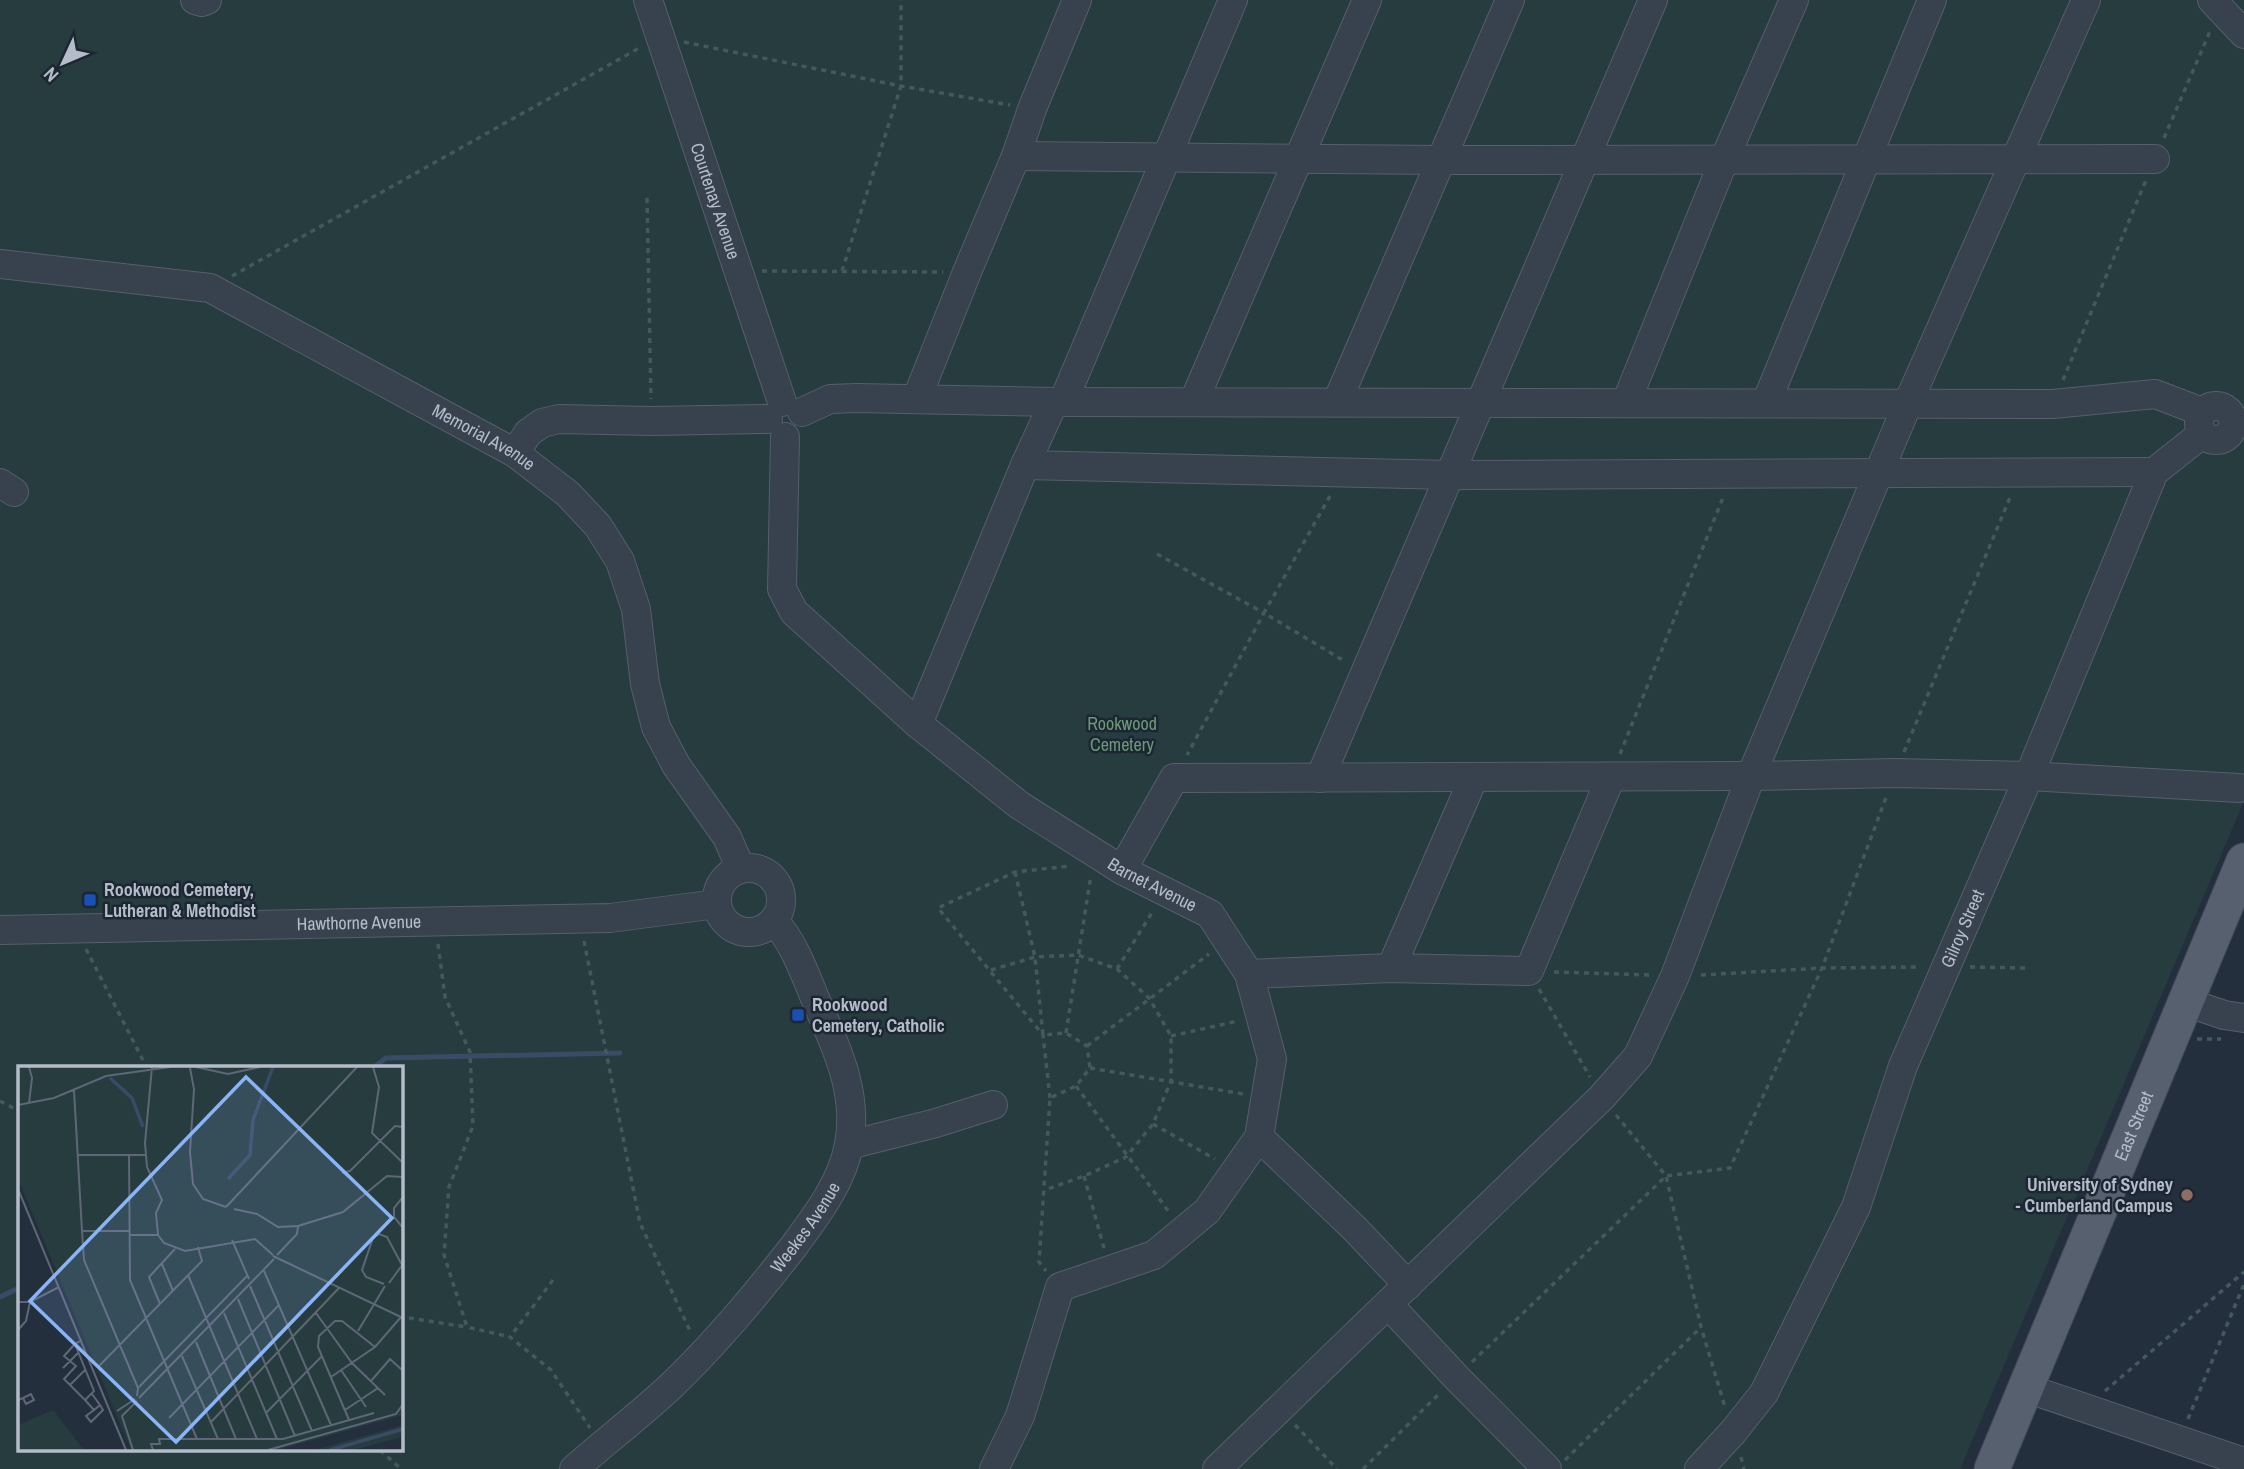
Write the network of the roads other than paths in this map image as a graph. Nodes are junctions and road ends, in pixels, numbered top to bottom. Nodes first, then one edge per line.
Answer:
1 (195, 0) edge
2 (207, 0) edge
3 (648, 0) edge
4 (1077, 0) edge
5 (1233, 0) edge
6 (1367, 0) edge
7 (1510, 0) edge
8 (1653, 0) edge
9 (1794, 0) edge
10 (1932, 0) edge
11 (2086, 0) edge
12 (2219, 3) edge
13 (2244, 34) edge
14 (1016, 156) junction
15 (1165, 158) junction
16 (1299, 159) junction
17 (2155, 159) road end
18 (1443, 160) junction
19 (1585, 160) junction
20 (1724, 160) junction
21 (1867, 160) junction
22 (2015, 160) junction
23 (0, 264) edge
24 (916, 398) junction
25 (1194, 401) junction
26 (1059, 402) junction
27 (1337, 402) junction
28 (1482, 402) junction
29 (1626, 402) junction
30 (1766, 403) junction
31 (1908, 403) junction
32 (784, 418) junction
33 (2225, 425) edge
34 (515, 453) junction
35 (1024, 465) junction
36 (1879, 472) junction
37 (2154, 472) junction
38 (1450, 475) junction
39 (918, 724) junction
40 (1751, 776) junction
41 (2029, 776) junction
42 (1474, 777) junction
43 (1611, 777) junction
44 (1320, 778) junction
45 (2239, 788) dead end
46 (2244, 861) edge
47 (741, 869) junction
48 (1122, 870) junction
49 (717, 905) junction
50 (774, 921) junction
51 (0, 930) edge
52 (1391, 968) junction
53 (1249, 974) junction
54 (2186, 1002) junction
55 (2238, 1028) edge
56 (993, 1105) dead end
57 (1259, 1137) junction
58 (849, 1145) junction
59 (1408, 1286) junction
60 (1388, 1304) junction
61 (2026, 1388) junction
62 (2244, 1462) edge
63 (574, 1469) edge
64 (995, 1469) edge
65 (1217, 1469) edge
66 (1547, 1469) edge
67 (1699, 1469) edge
68 (1993, 1469) edge

1 - 2 street
3 - 32 street, Courtenay Avenue
4 - 14 street
5 - 15 street
6 - 16 street
7 - 18 street
8 - 19 street
9 - 20 street
10 - 21 street
11 - 22 street
12 - 13 street
14 - 15 street
14 - 24 street
15 - 16 street
15 - 26 street
16 - 18 street
16 - 25 street
17 - 22 street
18 - 19 street
18 - 27 street
19 - 20 street
19 - 28 street
20 - 21 street
20 - 29 street
21 - 22 street
21 - 30 street
22 - 31 street
23 - 34 street, Memorial Avenue
24 - 26 street
24 - 32 street
25 - 26 street
25 - 27 street
26 - 35 street
27 - 28 street
28 - 29 street
28 - 38 street
29 - 30 street
30 - 31 street
31 - 33 street
31 - 36 street
32 - 34 street
32 - 39 street, Barnet Avenue
33 - 37 street, Gilroy Street
34 - 47 street, Memorial Avenue
35 - 38 street
35 - 39 street
36 - 37 street
36 - 38 street
36 - 40 street
37 - 41 street, Gilroy Street
38 - 44 street
39 - 48 street, Barnet Avenue
40 - 41 street
40 - 43 street
40 - 59 street
41 - 45 street
41 - 67 street, Gilroy Street
42 - 43 street
42 - 44 street
42 - 52 street
43 - 52 street
44 - 48 street
46 - 54 main road, East Street
47 - 49 street
47 - 50 street
48 - 53 street, Barnet Avenue
49 - 50 street
49 - 51 street, Hawthorne Avenue
50 - 58 street, Weekes Avenue
52 - 53 street
53 - 57 street, Barnet Avenue
54 - 55 street
54 - 61 main road, East Street
56 - 58 street
57 - 59 street
57 - 64 street, Barnet Avenue
58 - 63 street, Weekes Avenue
59 - 60 street
60 - 65 street
60 - 66 street
61 - 62 street
61 - 68 main road, East Street

